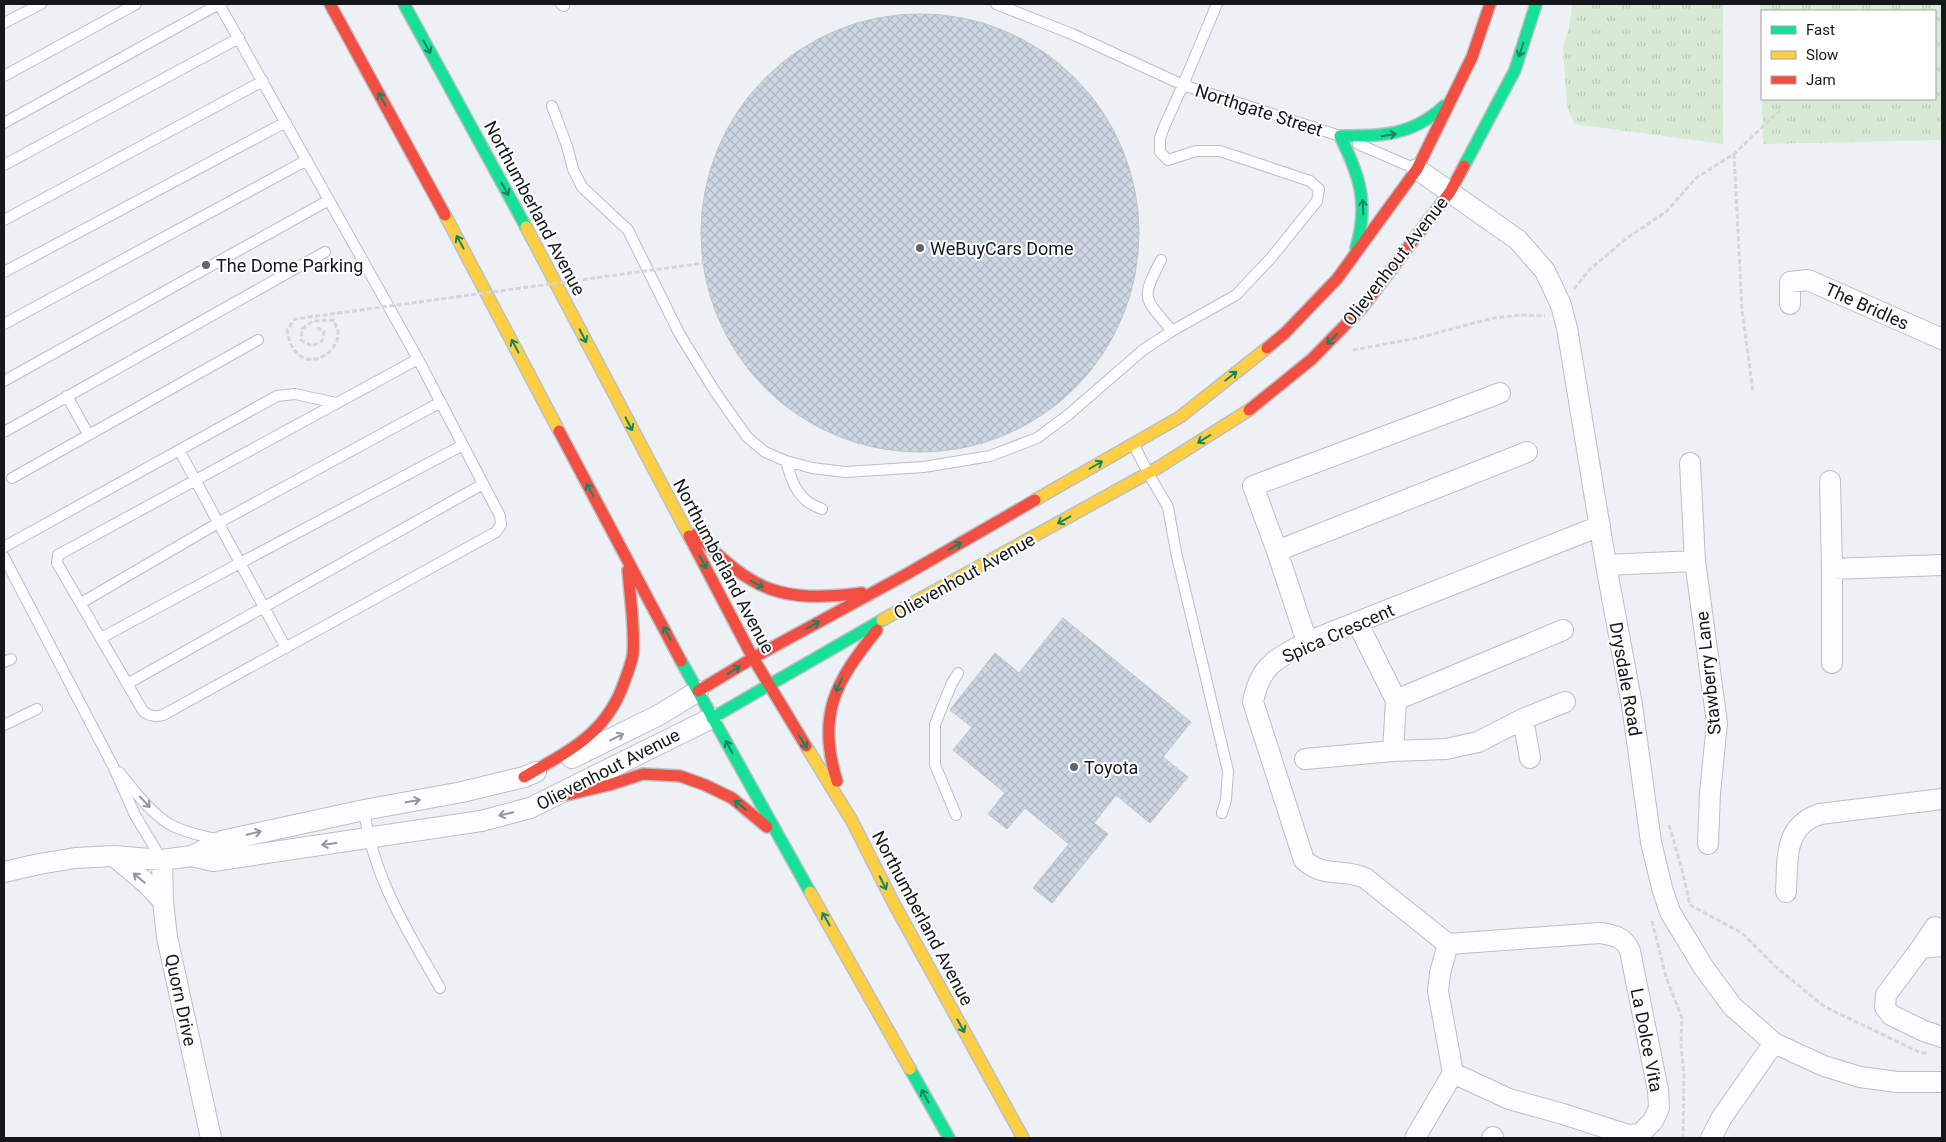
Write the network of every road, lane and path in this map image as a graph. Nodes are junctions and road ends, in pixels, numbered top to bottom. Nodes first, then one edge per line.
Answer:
1 (41, 4) edge
2 (136, 4) edge
3 (219, 4) edge
4 (330, 4) edge
5 (404, 4) edge
6 (996, 4) edge
7 (1217, 4) edge
8 (1490, 4) edge
9 (1536, 4) edge
10 (4, 23) edge
11 (239, 38) junction
12 (4, 76) edge
13 (263, 81) junction
14 (1183, 85) junction
15 (1452, 98) junction
16 (552, 106) dead end
17 (1780, 110) dead end
18 (286, 122) junction
19 (4, 123) edge
20 (1340, 136) junction
21 (1734, 154) junction
22 (306, 160) junction
23 (4, 164) edge
24 (1417, 170) junction
25 (1450, 192) junction
26 (329, 200) junction
27 (4, 220) edge
28 (326, 252) dead end
29 (1355, 255) junction
30 (1161, 260) dead end
31 (704, 263) dead end
32 (4, 272) edge
33 (1790, 304) dead end
34 (1557, 311) junction
35 (4, 324) edge
36 (317, 328) dead end
37 (1172, 331) junction
38 (1942, 339) edge
39 (258, 340) dead end
40 (1348, 351) dead end
41 (418, 359) junction
42 (4, 381) edge
43 (1753, 392) dead end
44 (1500, 393) dead end
45 (67, 396) junction
46 (441, 402) junction
47 (336, 403) junction
48 (4, 432) edge
49 (88, 434) junction
50 (1133, 444) junction
51 (464, 445) junction
52 (179, 450) junction
53 (1527, 452) dead end
54 (786, 461) junction
55 (1690, 463) dead end
56 (1148, 474) junction
57 (12, 478) dead end
58 (196, 479) junction
59 (1830, 480) dead end
60 (483, 484) junction
61 (822, 509) dead end
62 (680, 519) junction
63 (218, 523) junction
64 (1600, 526) junction
65 (4, 546) edge
66 (1277, 551) junction
67 (4, 557) edge
68 (1695, 561) junction
69 (628, 562) junction
70 (240, 563) junction
71 (1606, 565) junction
72 (1942, 565) edge
73 (1832, 568) junction
74 (874, 592) junction
75 (80, 603) junction
76 (264, 607) junction
77 (888, 617) junction
78 (1357, 622) junction
79 (1563, 630) dead end
80 (101, 638) junction
81 (1307, 642) junction
82 (286, 648) junction
83 (753, 658) junction
84 (1832, 663) dead end
85 (958, 673) dead end
86 (128, 684) junction
87 (768, 685) junction
88 (698, 691) junction
89 (1396, 700) junction
90 (1565, 702) dead end
91 (37, 709) dead end
92 (712, 718) junction
93 (1523, 719) junction
94 (4, 725) edge
95 (1393, 751) junction
96 (1530, 758) dead end
97 (1305, 759) dead end
98 (113, 766) junction
99 (524, 777) junction
100 (1942, 798) edge
101 (550, 799) junction
102 (364, 810) junction
103 (1222, 813) dead end
104 (956, 815) dead end
105 (852, 821) junction
106 (1668, 821) dead end
107 (778, 835) junction
108 (368, 838) junction
109 (222, 841) junction
110 (1708, 844) dead end
111 (114, 856) junction
112 (192, 856) junction
113 (162, 860) junction
114 (4, 872) edge
115 (1786, 892) dead end
116 (163, 902) junction
117 (1652, 919) dead end
118 (1935, 927) dead end
119 (1448, 944) junction
120 (1942, 946) edge
121 (1921, 948) junction
122 (440, 988) dead end
123 (1774, 1043) junction
124 (1938, 1046) edge
125 (1453, 1073) junction
126 (1942, 1082) edge
127 (211, 1138) edge
128 (949, 1138) edge
129 (1024, 1138) edge
130 (1415, 1138) edge
131 (1683, 1138) edge
132 (1711, 1138) edge

1 - 10 lane
2 - 12 lane
3 - 11 lane
3 - 19 lane
69 -> 4 main road
5 -> 62 main road, Northumberland Avenue
6 - 14 lane
7 - 14 lane, Northgate Street
8 - 15 main road, Olievenhout Avenue
9 -> 25 main road, Olievenhout Avenue
11 - 13 lane
11 - 23 lane
13 - 18 lane
13 - 27 lane
14 - 20 lane, Northgate Street
14 - 37 lane
20 -> 15 main road
15 - 24 main road, Olievenhout Avenue
16 - 54 lane
17 - 21 path
18 - 22 lane
18 - 32 lane
20 - 24 lane, Northgate Street
29 -> 20 main road
21 - 34 path
21 - 43 path
22 - 26 lane
22 - 35 lane
24 - 25 street, Drysdale Road
24 - 29 main road, Olievenhout Avenue
25 - 34 street, Drysdale Road
25 -> 56 main road, Olievenhout Avenue
26 - 41 lane
26 - 42 lane
28 - 45 lane
50 -> 29 main road, Olievenhout Avenue
30 - 37 lane
31 - 36 path, bridge
33 - 38 street, The Bridles
34 - 40 path
34 - 64 street, Drysdale Road
37 - 54 lane
39 - 49 lane
41 - 46 lane
41 - 47 lane
44 - 66 street
45 - 48 lane
45 - 49 lane
46 - 51 lane
46 - 63 lane
47 - 52 lane
47 - 58 lane
49 - 57 lane
50 - 56 lane
74 -> 50 main road, Olievenhout Avenue
51 - 60 lane
51 - 70 lane
52 - 58 lane
52 - 65 lane
53 - 66 street
54 - 61 lane
55 - 68 street, Stawberry Lane
56 -> 77 main road, Olievenhout Avenue
56 - 103 lane
58 - 63 lane
58 - 75 lane
59 - 73 street
60 - 76 lane
60 - 82 lane
62 -> 74 main road
62 -> 83 main road, Northumberland Avenue
63 - 70 lane
63 - 75 lane
64 - 71 street, Drysdale Road
64 - 78 street, Spica Crescent
66 - 81 street
67 - 98 lane
68 - 71 street
68 - 110 street, Stawberry Lane
88 -> 69 main road
69 - 99 main road
70 - 76 lane
70 - 80 lane
71 - 123 street, Drysdale Road
72 - 73 street
73 - 84 street
83 -> 74 main road, Olievenhout Avenue
75 - 80 lane
76 - 82 lane
76 - 86 lane
77 - 87 main road, Olievenhout Avenue
77 -> 105 main road
78 - 81 street, Spica Crescent
78 - 89 street
79 - 89 street
80 - 86 lane
81 - 119 street, Spica Crescent
82 - 86 lane
83 - 87 main road, Northumberland Avenue
88 -> 83 main road, Olievenhout Avenue
85 - 104 lane
87 - 92 main road, Olievenhout Avenue
87 -> 105 main road, Northumberland Avenue
88 - 92 main road
99 -> 88 street, Olievenhout Avenue
89 - 95 street
90 - 93 street
91 - 94 lane
92 - 101 street, Olievenhout Avenue
107 -> 92 main road
93 - 95 street
93 - 96 street
95 - 97 street
98 -> 109 lane
98 - 113 lane
102 -> 99 street, Olievenhout Avenue
100 - 115 street
107 -> 101 main road
101 -> 108 street, Olievenhout Avenue
102 - 108 lane
109 -> 102 street, Olievenhout Avenue
105 -> 129 main road, Northumberland Avenue
106 - 124 path
128 -> 107 main road
108 -> 112 street, Olievenhout Avenue
108 - 122 lane
109 - 112 street, Olievenhout Avenue
111 - 113 street, Olievenhout Avenue
111 - 114 street, Olievenhout Avenue
116 -> 111 street
112 - 113 street, Olievenhout Avenue
113 - 116 street, Quorn Drive
116 - 127 street, Quorn Drive
117 - 131 path
118 - 121 street
119 - 125 street
119 - 125 street, La Dolce Vita
120 - 121 street
121 - 124 street
123 - 126 street, Drysdale Road
123 - 132 street
125 - 130 street

